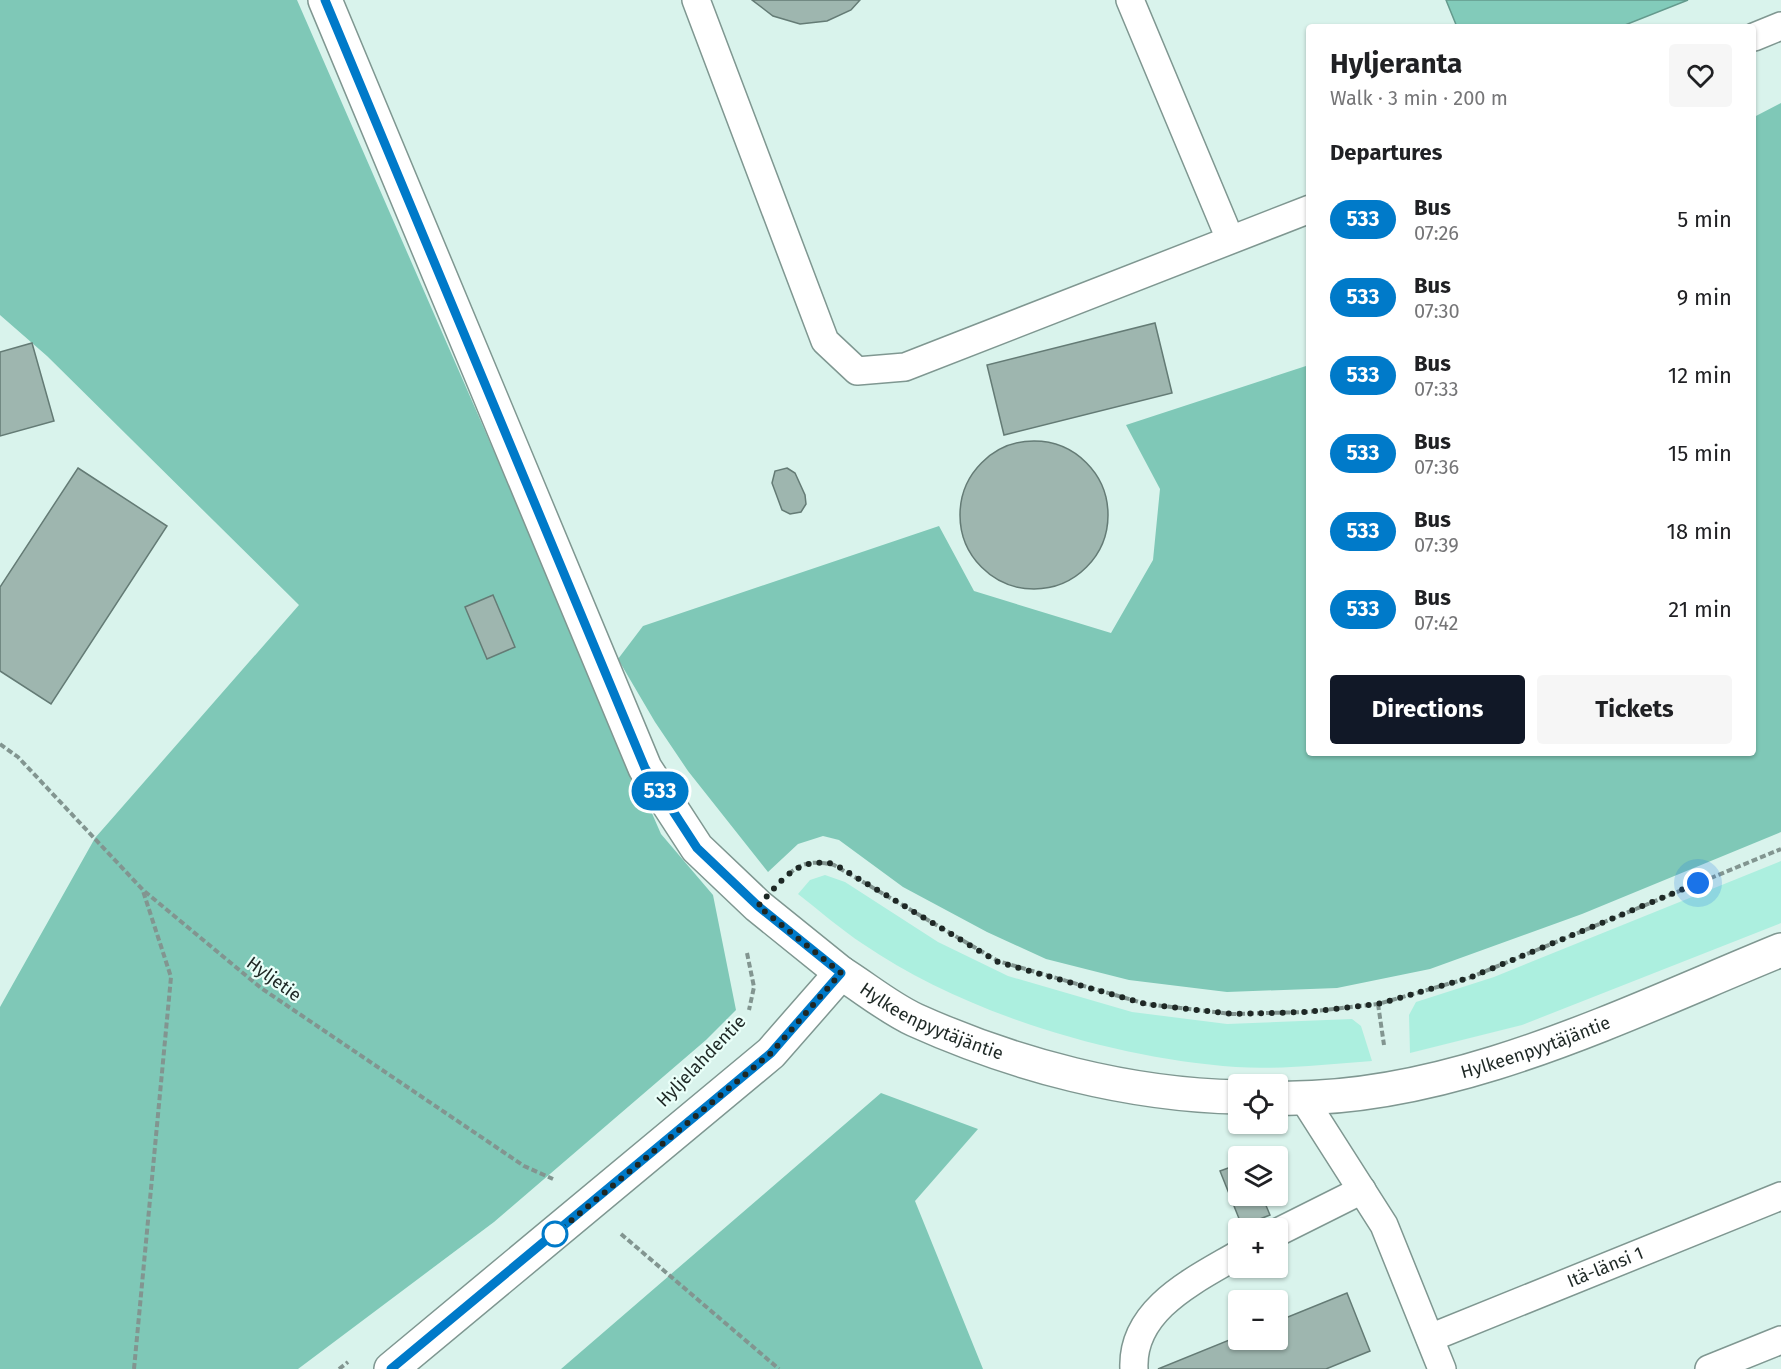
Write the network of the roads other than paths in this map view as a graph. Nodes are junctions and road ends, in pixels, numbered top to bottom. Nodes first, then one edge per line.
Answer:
1 (325, 0) edge
2 (696, 0) edge
3 (1130, 0) edge
4 (1781, 26) edge
5 (1756, 36) edge
6 (1306, 210) edge
7 (1230, 239) junction
8 (1781, 950) edge
9 (841, 973) junction
10 (1228, 1097) edge
11 (1290, 1098) edge
12 (1362, 1190) junction
13 (1781, 1196) edge
14 (1288, 1227) edge
15 (1228, 1260) edge
16 (1430, 1338) junction
17 (1781, 1340) edge
18 (391, 1369) edge
19 (1134, 1369) edge
20 (1442, 1369) edge
21 (1709, 1369) edge

1 - 9 street, Hylkeenpyytäjäntie
2 - 7 lane
3 - 7 lane
4 - 5 lane
6 - 7 lane
8 - 11 street, Hylkeenpyytäjäntie
9 - 10 street, Hylkeenpyytäjäntie
9 - 18 street, Hyljelahdentie
11 - 12 lane
12 - 14 lane
12 - 16 lane
13 - 16 lane, Itä-länsi 1
15 - 19 lane
16 - 20 lane
17 - 21 lane

